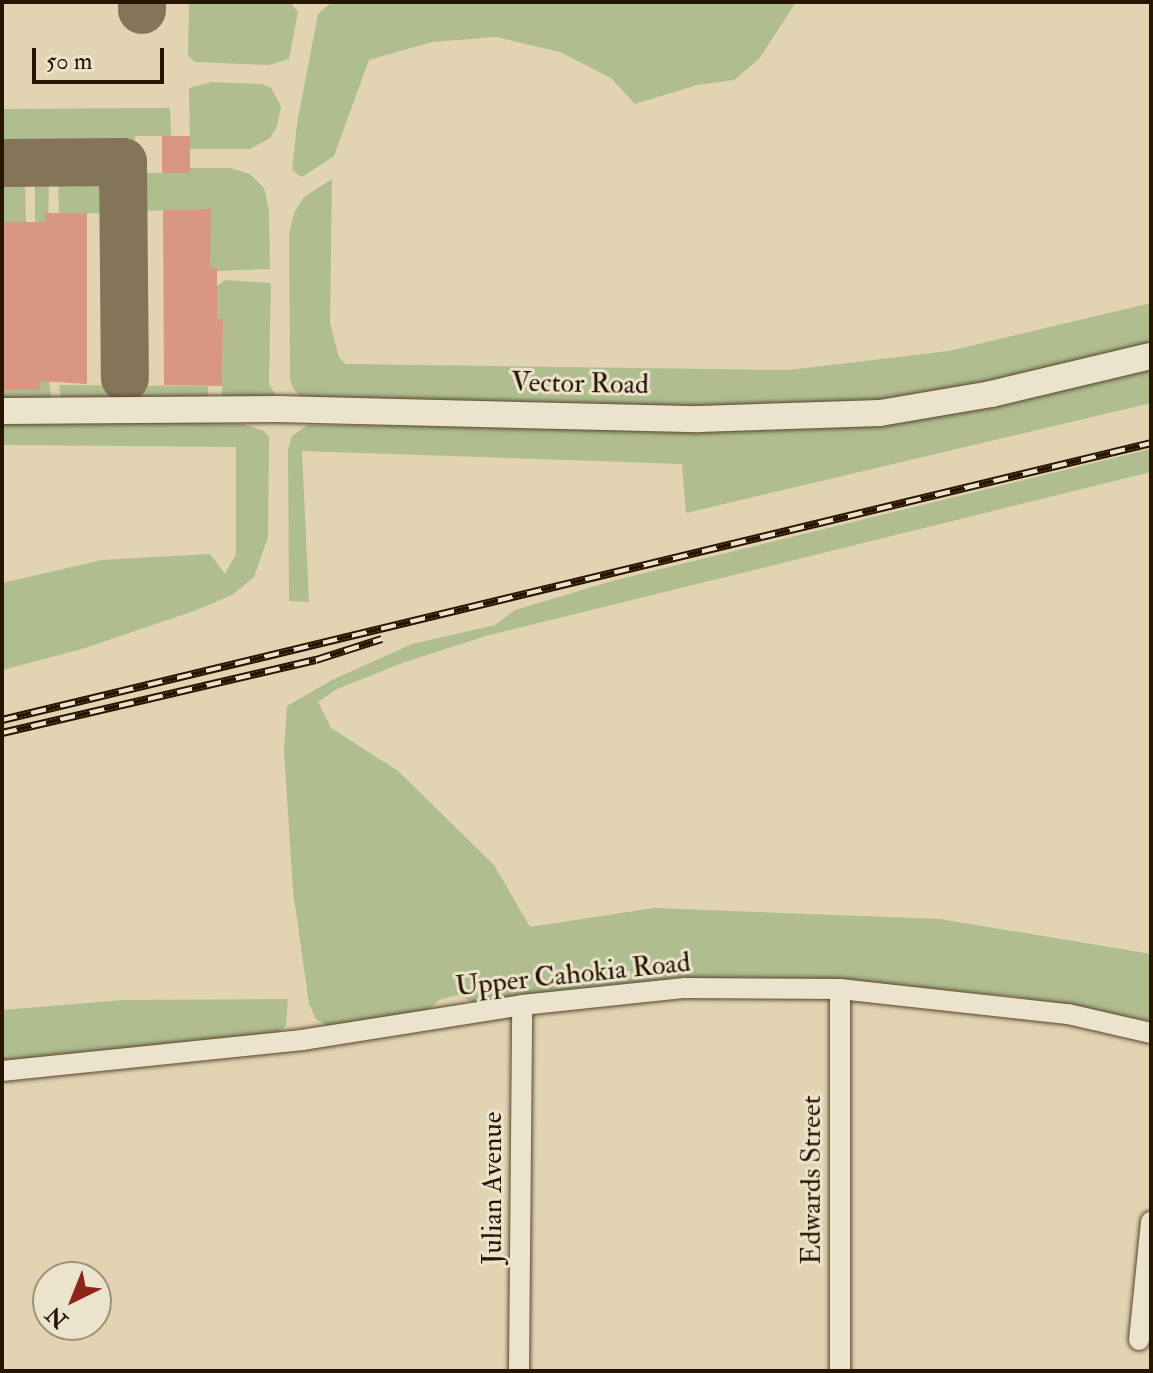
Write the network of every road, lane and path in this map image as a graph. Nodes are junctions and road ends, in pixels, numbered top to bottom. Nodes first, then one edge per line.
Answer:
1 (1151, 356) edge
2 (2, 411) edge
3 (840, 989) junction
4 (522, 1005) junction
5 (1151, 1033) edge
6 (2, 1071) edge
7 (1151, 1222) edge
8 (1139, 1340) dead end
9 (519, 1371) edge
10 (840, 1371) edge

1 - 2 street, Vector Road
3 - 4 street, Upper Cahokia Road
3 - 5 street, Upper Cahokia Road
3 - 10 street, Edwards Street
4 - 6 street, Upper Cahokia Road
4 - 9 street, Julian Avenue
7 - 8 street

